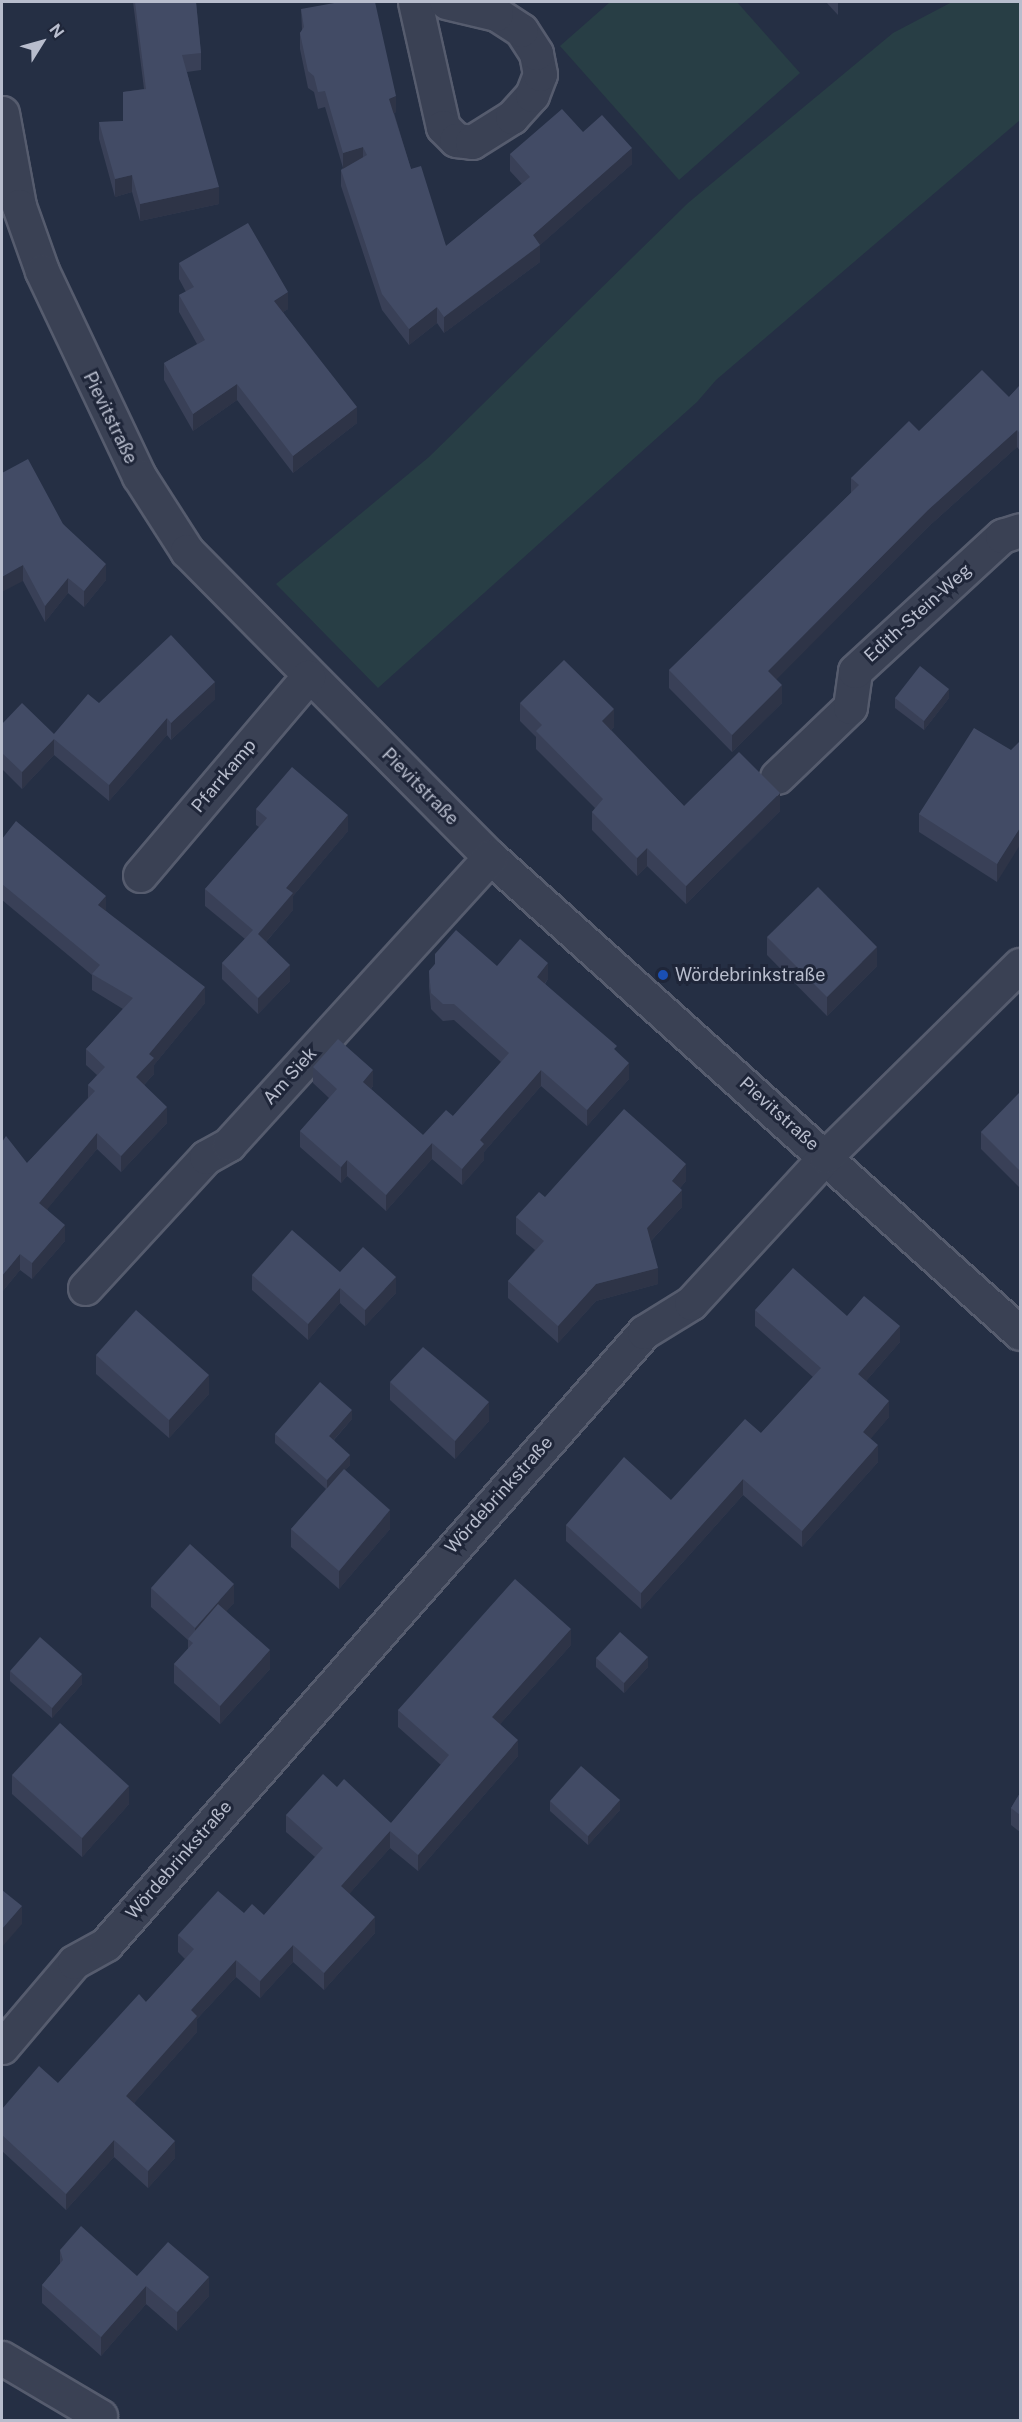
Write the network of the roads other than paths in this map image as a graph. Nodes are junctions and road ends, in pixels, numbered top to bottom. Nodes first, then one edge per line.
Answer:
1 (415, 2) edge
2 (446, 2) edge
3 (2, 113) edge
4 (1014, 540) edge
5 (308, 677) junction
6 (777, 777) dead end
7 (490, 857) junction
8 (140, 875) dead end
9 (1020, 965) edge
10 (826, 1156) junction
11 (85, 1288) dead end
12 (1020, 1333) edge
13 (2, 2047) edge
14 (2, 2358) edge
15 (100, 2416) dead end

1 - 2 street
3 - 5 street, Pievitstraße
4 - 6 street, Edith-Stein-Weg
5 - 7 street, Pievitstraße
5 - 8 street, Pfarrkamp
7 - 10 street, Pievitstraße
7 - 11 street, Am Siek
9 - 10 street, Wördebrinkstraße
10 - 12 street, Pievitstraße
10 - 13 street, Wördebrinkstraße
14 - 15 street

